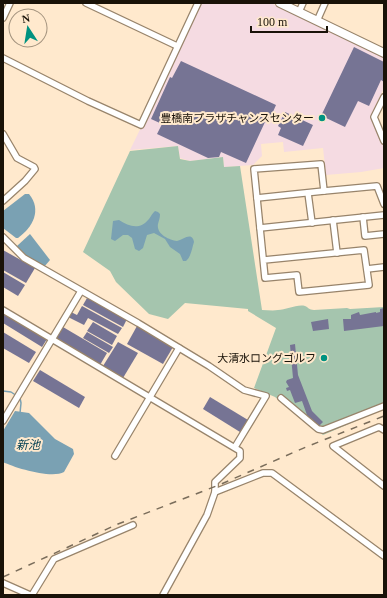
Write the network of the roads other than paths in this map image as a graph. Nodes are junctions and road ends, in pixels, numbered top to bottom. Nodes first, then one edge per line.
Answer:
1 (10, 3) edge
2 (86, 3) edge
3 (198, 3) edge
4 (280, 3) edge
5 (303, 3) edge
6 (326, 3) edge
7 (298, 12) junction
8 (3, 18) edge
9 (317, 21) junction
10 (177, 46) junction
11 (384, 53) edge
12 (3, 58) edge
13 (384, 97) edge
14 (3, 134) edge
15 (384, 141) edge
16 (324, 191) junction
17 (308, 193) junction
18 (257, 198) junction
19 (3, 201) edge
20 (384, 204) edge
21 (384, 215) edge
22 (363, 217) junction
23 (333, 220) junction
24 (312, 223) junction
25 (260, 228) junction
26 (384, 234) edge
27 (3, 237) edge
28 (337, 253) junction
29 (264, 260) junction
30 (384, 267) edge
31 (367, 269) junction
32 (81, 291) junction
33 (3, 310) edge
34 (52, 340) junction
35 (179, 348) junction
36 (150, 397) junction
37 (281, 398) dead end
38 (384, 406) edge
39 (3, 421) edge
40 (384, 430) edge
41 (235, 447) junction
42 (115, 456) dead end
43 (384, 486) edge
44 (215, 492) junction
45 (133, 525) dead end
46 (384, 556) edge
47 (3, 583) edge
48 (31, 595) edge
49 (163, 595) edge

1 - 8 street
2 - 10 street
3 - 10 street
4 - 7 street
5 - 7 street
6 - 9 street
7 - 9 street
9 - 11 street
10 - 12 street
13 - 15 street
14 - 19 street
16 - 17 street
16 - 18 street
16 - 20 street
17 - 18 street
17 - 24 street
18 - 25 street
21 - 22 street
22 - 23 street
22 - 26 street
23 - 24 street
23 - 28 street
24 - 25 street
25 - 29 street
27 - 32 street
28 - 29 street
28 - 31 street
29 - 31 street
30 - 31 street
32 - 34 street
32 - 35 street
33 - 34 street
34 - 36 street
34 - 39 street
35 - 36 street
35 - 41 street
36 - 41 street
36 - 42 street
37 - 38 street
40 - 43 street
41 - 44 street
44 - 46 street
44 - 49 street
45 - 48 street
47 - 48 street

